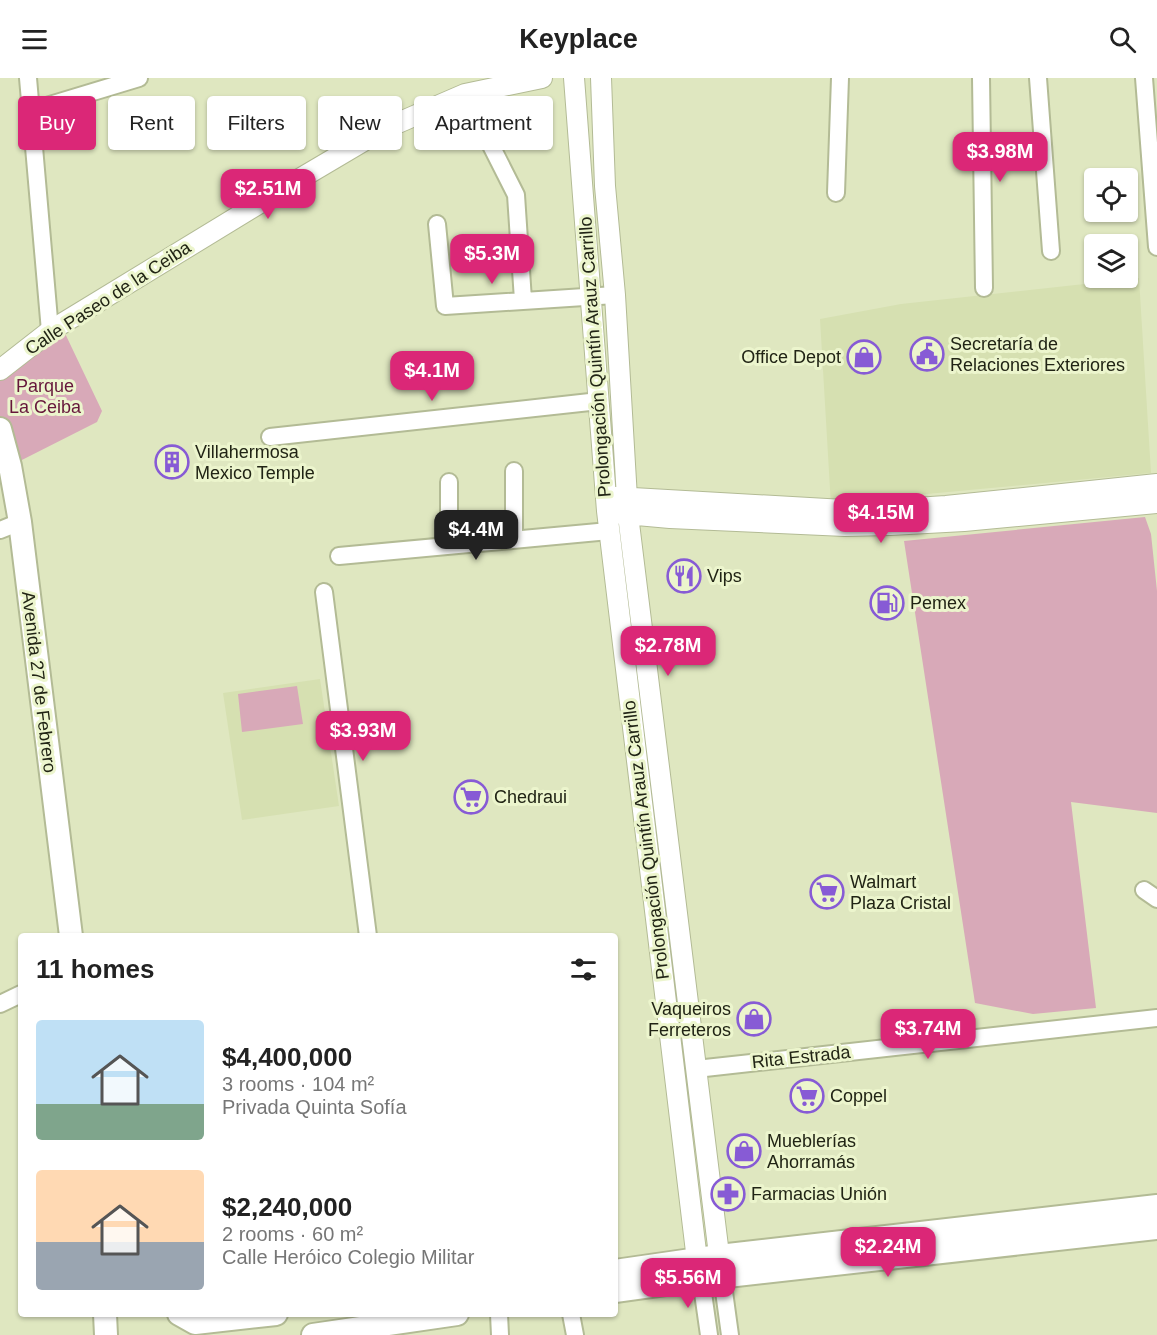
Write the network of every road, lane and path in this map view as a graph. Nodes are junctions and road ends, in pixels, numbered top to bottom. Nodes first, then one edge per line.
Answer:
1 (28, 78) edge
2 (139, 78) edge
3 (542, 78) edge
4 (574, 78) edge
5 (602, 78) edge
6 (840, 78) edge
7 (981, 78) edge
8 (1038, 78) edge
9 (1144, 78) edge
10 (465, 94) junction
11 (29, 96) edge
12 (80, 96) edge
13 (34, 150) edge
14 (836, 193) dead end
15 (438, 224) dead end
16 (1157, 247) edge
17 (1051, 251) dead end
18 (984, 288) dead end
19 (615, 294) junction
20 (591, 295) junction
21 (523, 300) junction
22 (50, 331) junction
23 (0, 370) edge
24 (598, 401) junction
25 (0, 429) edge
26 (270, 436) dead end
27 (514, 471) dead end
28 (450, 482) dead end
29 (1157, 484) edge
30 (1157, 503) edge
31 (628, 506) junction
32 (607, 513) junction
33 (10, 526) edge
34 (514, 540) junction
35 (449, 546) junction
36 (339, 556) dead end
37 (324, 592) dead end
38 (645, 650) junction
39 (624, 652) junction
40 (71, 933) edge
41 (368, 933) edge
42 (18, 995) edge
43 (0, 1004) edge
44 (1157, 1018) edge
45 (691, 1025) junction
46 (669, 1027) junction
47 (696, 1069) junction
48 (1157, 1206) edge
49 (1157, 1228) edge
50 (710, 1268) junction
51 (618, 1271) edge
52 (618, 1290) edge
53 (105, 1317) edge
54 (250, 1317) edge
55 (417, 1317) edge
56 (499, 1317) edge
57 (572, 1317) edge
58 (188, 1324) edge
59 (106, 1335) edge
60 (313, 1335) edge
61 (501, 1335) edge
62 (575, 1335) edge
63 (709, 1335) edge
64 (730, 1335) edge

1 - 11 street
2 - 12 street
3 - 10 street, Calle Paseo de la Ceiba
4 - 20 street, Prolongación Quintín Arauz Carrillo
5 - 19 street, Prolongación Quintín Arauz Carrillo
6 - 14 street
7 - 18 street
8 - 17 street
9 - 16 street
10 - 21 street
10 - 22 street, Calle Paseo de la Ceiba
13 - 22 street
15 - 21 street
19 - 20 street
19 - 31 street, Prolongación Quintín Arauz Carrillo
20 - 21 street
20 - 24 street, Prolongación Quintín Arauz Carrillo
22 - 23 street, Calle Paseo de la Ceiba
24 - 26 street
24 - 32 street, Prolongación Quintín Arauz Carrillo
25 - 33 main road, Avenida 27 de Febrero
27 - 34 street
28 - 35 street
29 - 31 street
30 - 31 street
31 - 32 street
31 - 38 street, Prolongación Quintín Arauz Carrillo
32 - 34 street
32 - 39 street, Prolongación Quintín Arauz Carrillo
33 - 40 main road, Avenida 27 de Febrero
34 - 35 street
35 - 36 street
37 - 41 street
38 - 39 street
38 - 45 street, Prolongación Quintín Arauz Carrillo
39 - 46 street, Prolongación Quintín Arauz Carrillo
42 - 43 street
44 - 47 street, Rita Estrada
45 - 46 street
45 - 47 street, Prolongación Quintín Arauz Carrillo
46 - 50 street, Prolongación Quintín Arauz Carrillo
47 - 50 street, Prolongación Quintín Arauz Carrillo
48 - 50 main road
49 - 50 main road
50 - 51 main road
50 - 52 main road
50 - 63 street
50 - 64 street
53 - 59 main road
54 - 58 main road
55 - 60 main road
56 - 61 street
57 - 62 street

